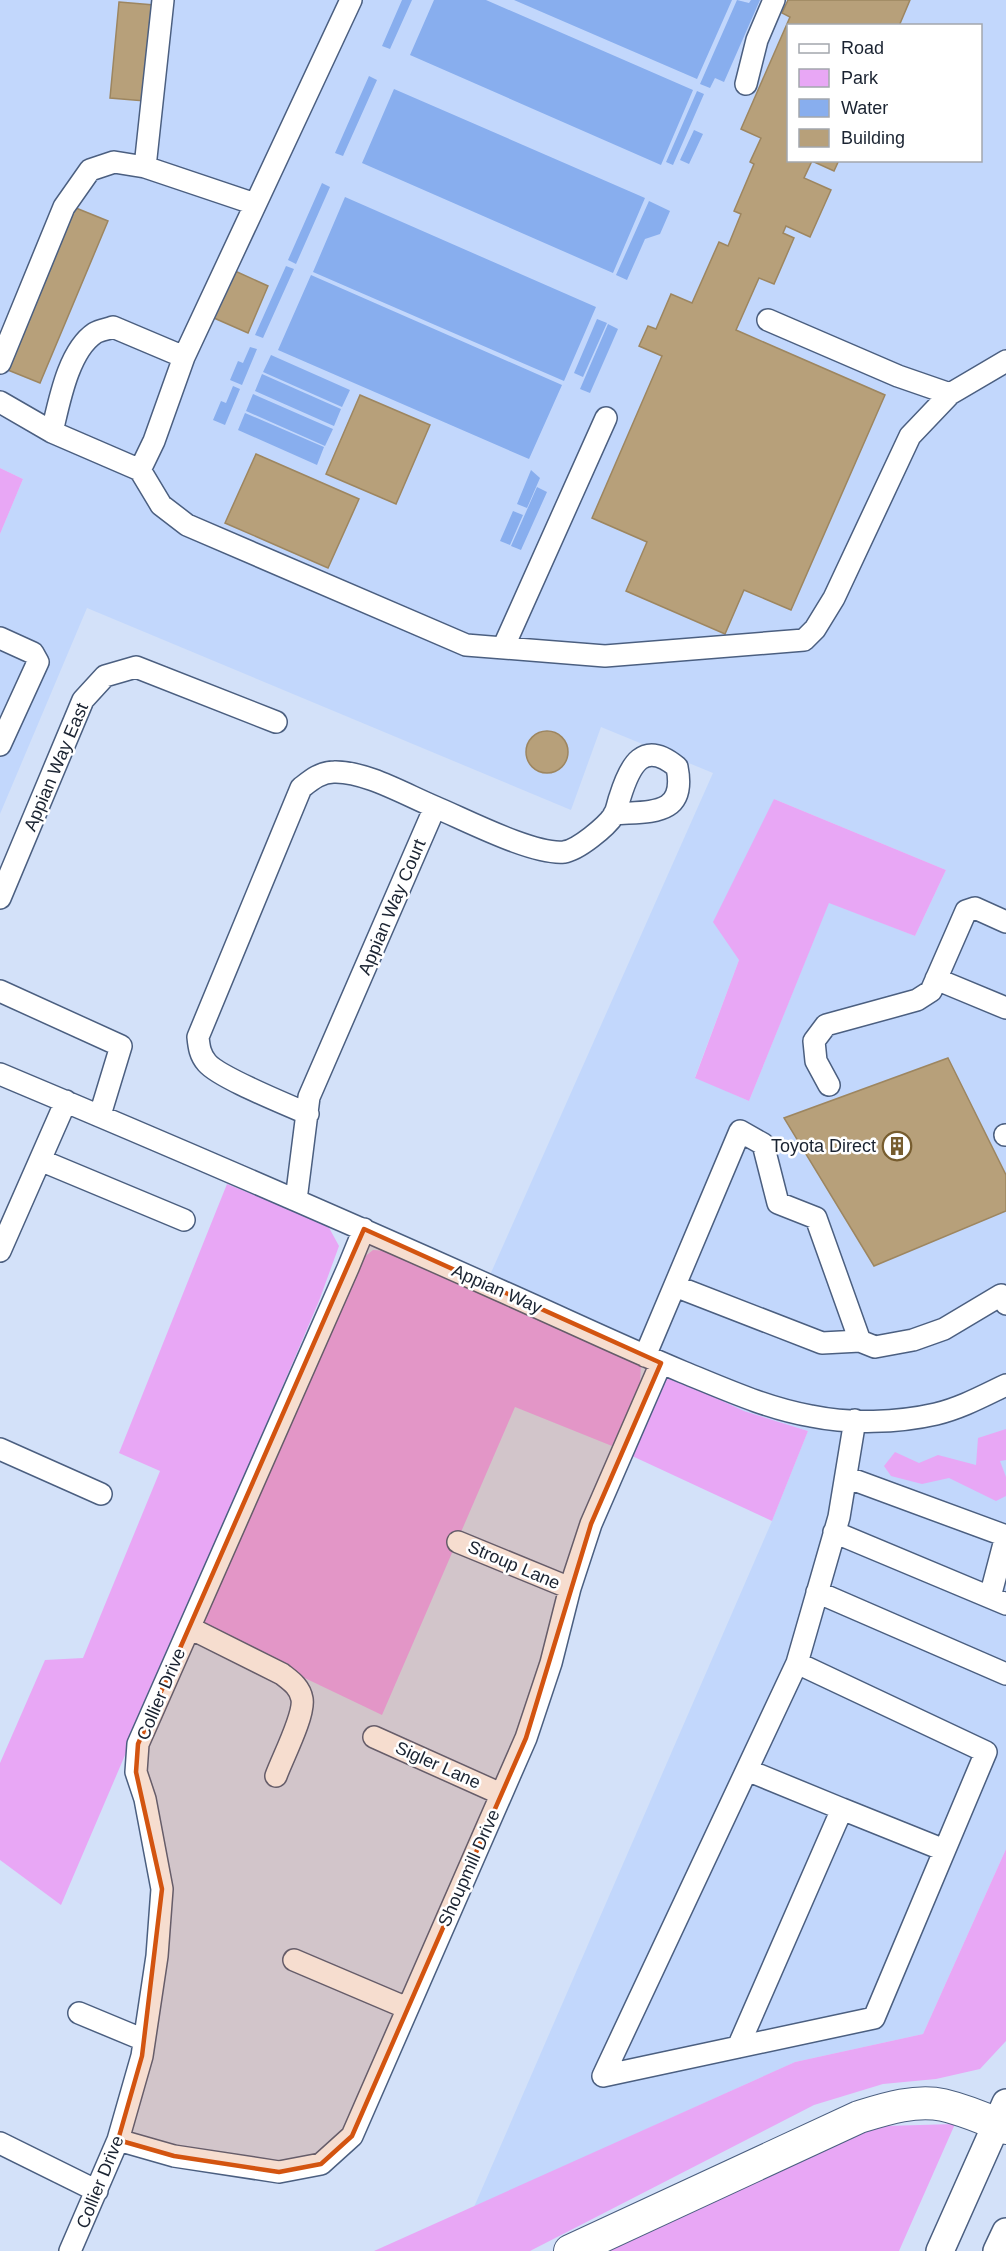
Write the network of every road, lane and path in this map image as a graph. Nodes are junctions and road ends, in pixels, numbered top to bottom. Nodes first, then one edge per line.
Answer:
1 (163, 0) edge
2 (351, 0) edge
3 (774, 0) edge
4 (746, 84) dead end
5 (145, 167) junction
6 (255, 204) junction
7 (768, 320) dead end
8 (184, 357) junction
9 (1006, 361) edge
10 (0, 363) edge
11 (950, 394) junction
12 (0, 402) edge
13 (606, 418) dead end
14 (52, 432) junction
15 (140, 471) junction
16 (0, 638) edge
17 (503, 648) junction
18 (276, 722) dead end
19 (0, 745) edge
20 (435, 807) junction
21 (614, 814) dead end
22 (0, 898) edge
23 (1006, 922) edge
24 (936, 979) junction
25 (0, 992) edge
26 (1006, 1008) edge
27 (0, 1074) edge
28 (829, 1084) dead end
29 (66, 1101) junction
30 (308, 1114) junction
31 (100, 1115) junction
32 (40, 1160) junction
33 (296, 1200) junction
34 (184, 1220) dead end
35 (363, 1229) junction
36 (0, 1251) edge
37 (675, 1286) junction
38 (1004, 1298) edge
39 (860, 1341) junction
40 (653, 1359) junction
41 (1006, 1385) edge
42 (855, 1420) junction
43 (0, 1449) edge
44 (846, 1477) junction
45 (101, 1494) dead end
46 (834, 1532) junction
47 (458, 1542) dead end
48 (570, 1588) junction
49 (817, 1592) junction
50 (998, 1601) edge
51 (190, 1628) junction
52 (797, 1663) junction
53 (1006, 1674) edge
54 (374, 1737) dead end
55 (747, 1770) junction
56 (276, 1776) dead end
57 (501, 1794) junction
58 (842, 1809) junction
59 (944, 1850) junction
60 (294, 1960) dead end
61 (407, 2008) junction
62 (79, 2013) dead end
63 (144, 2040) junction
64 (738, 2047) junction
65 (1003, 2118) edge
66 (118, 2140) junction
67 (0, 2143) edge
68 (97, 2191) junction
69 (1006, 2232) edge
70 (70, 2251) edge
71 (570, 2251) edge
72 (940, 2251) edge
73 (997, 2251) edge

1 - 5 street
2 - 6 street
3 - 4 street
5 - 6 street
5 - 10 street
6 - 8 street
7 - 11 street
8 - 14 street
8 - 15 street
9 - 11 street
11 - 17 street
12 - 14 street
13 - 17 street
14 - 15 street
15 - 17 street
16 - 19 street
18 - 22 street, Appian Way East
20 - 21 street
20 - 30 street, Appian Way Court
20 - 30 street
23 - 24 street
24 - 26 street
24 - 28 street
25 - 31 street
27 - 29 street, Appian Way
29 - 31 street, Appian Way
29 - 32 street
30 - 33 street, Appian Way Court
31 - 33 street, Appian Way
32 - 34 street
32 - 36 street
33 - 35 street, Appian Way
35 - 40 street, Appian Way
35 - 51 street, Collier Drive
37 - 39 street
37 - 39 street, Shoupmill Drive
37 - 40 street, Shoupmill Drive
38 - 39 street
40 - 42 street, Appian Way
40 - 48 street, Shoupmill Drive
41 - 42 street, Appian Way
42 - 44 street
43 - 45 street
44 - 46 street
44 - 50 street
46 - 49 street
46 - 50 street
47 - 48 street, Stroup Lane
48 - 57 street, Shoupmill Drive
49 - 52 street
49 - 53 street
51 - 56 street
51 - 63 street, Collier Drive
52 - 55 street
52 - 59 street
54 - 57 street, Sigler Lane
55 - 58 street
55 - 64 street
57 - 61 street, Shoupmill Drive
58 - 59 street
58 - 64 street
59 - 64 street
60 - 61 street
61 - 66 street, Shoupmill Drive
62 - 63 street
63 - 66 street, Collier Drive
65 - 71 highway
65 - 72 main road
66 - 68 street, Collier Drive
67 - 68 street
68 - 70 street, Collier Drive
69 - 73 main road

